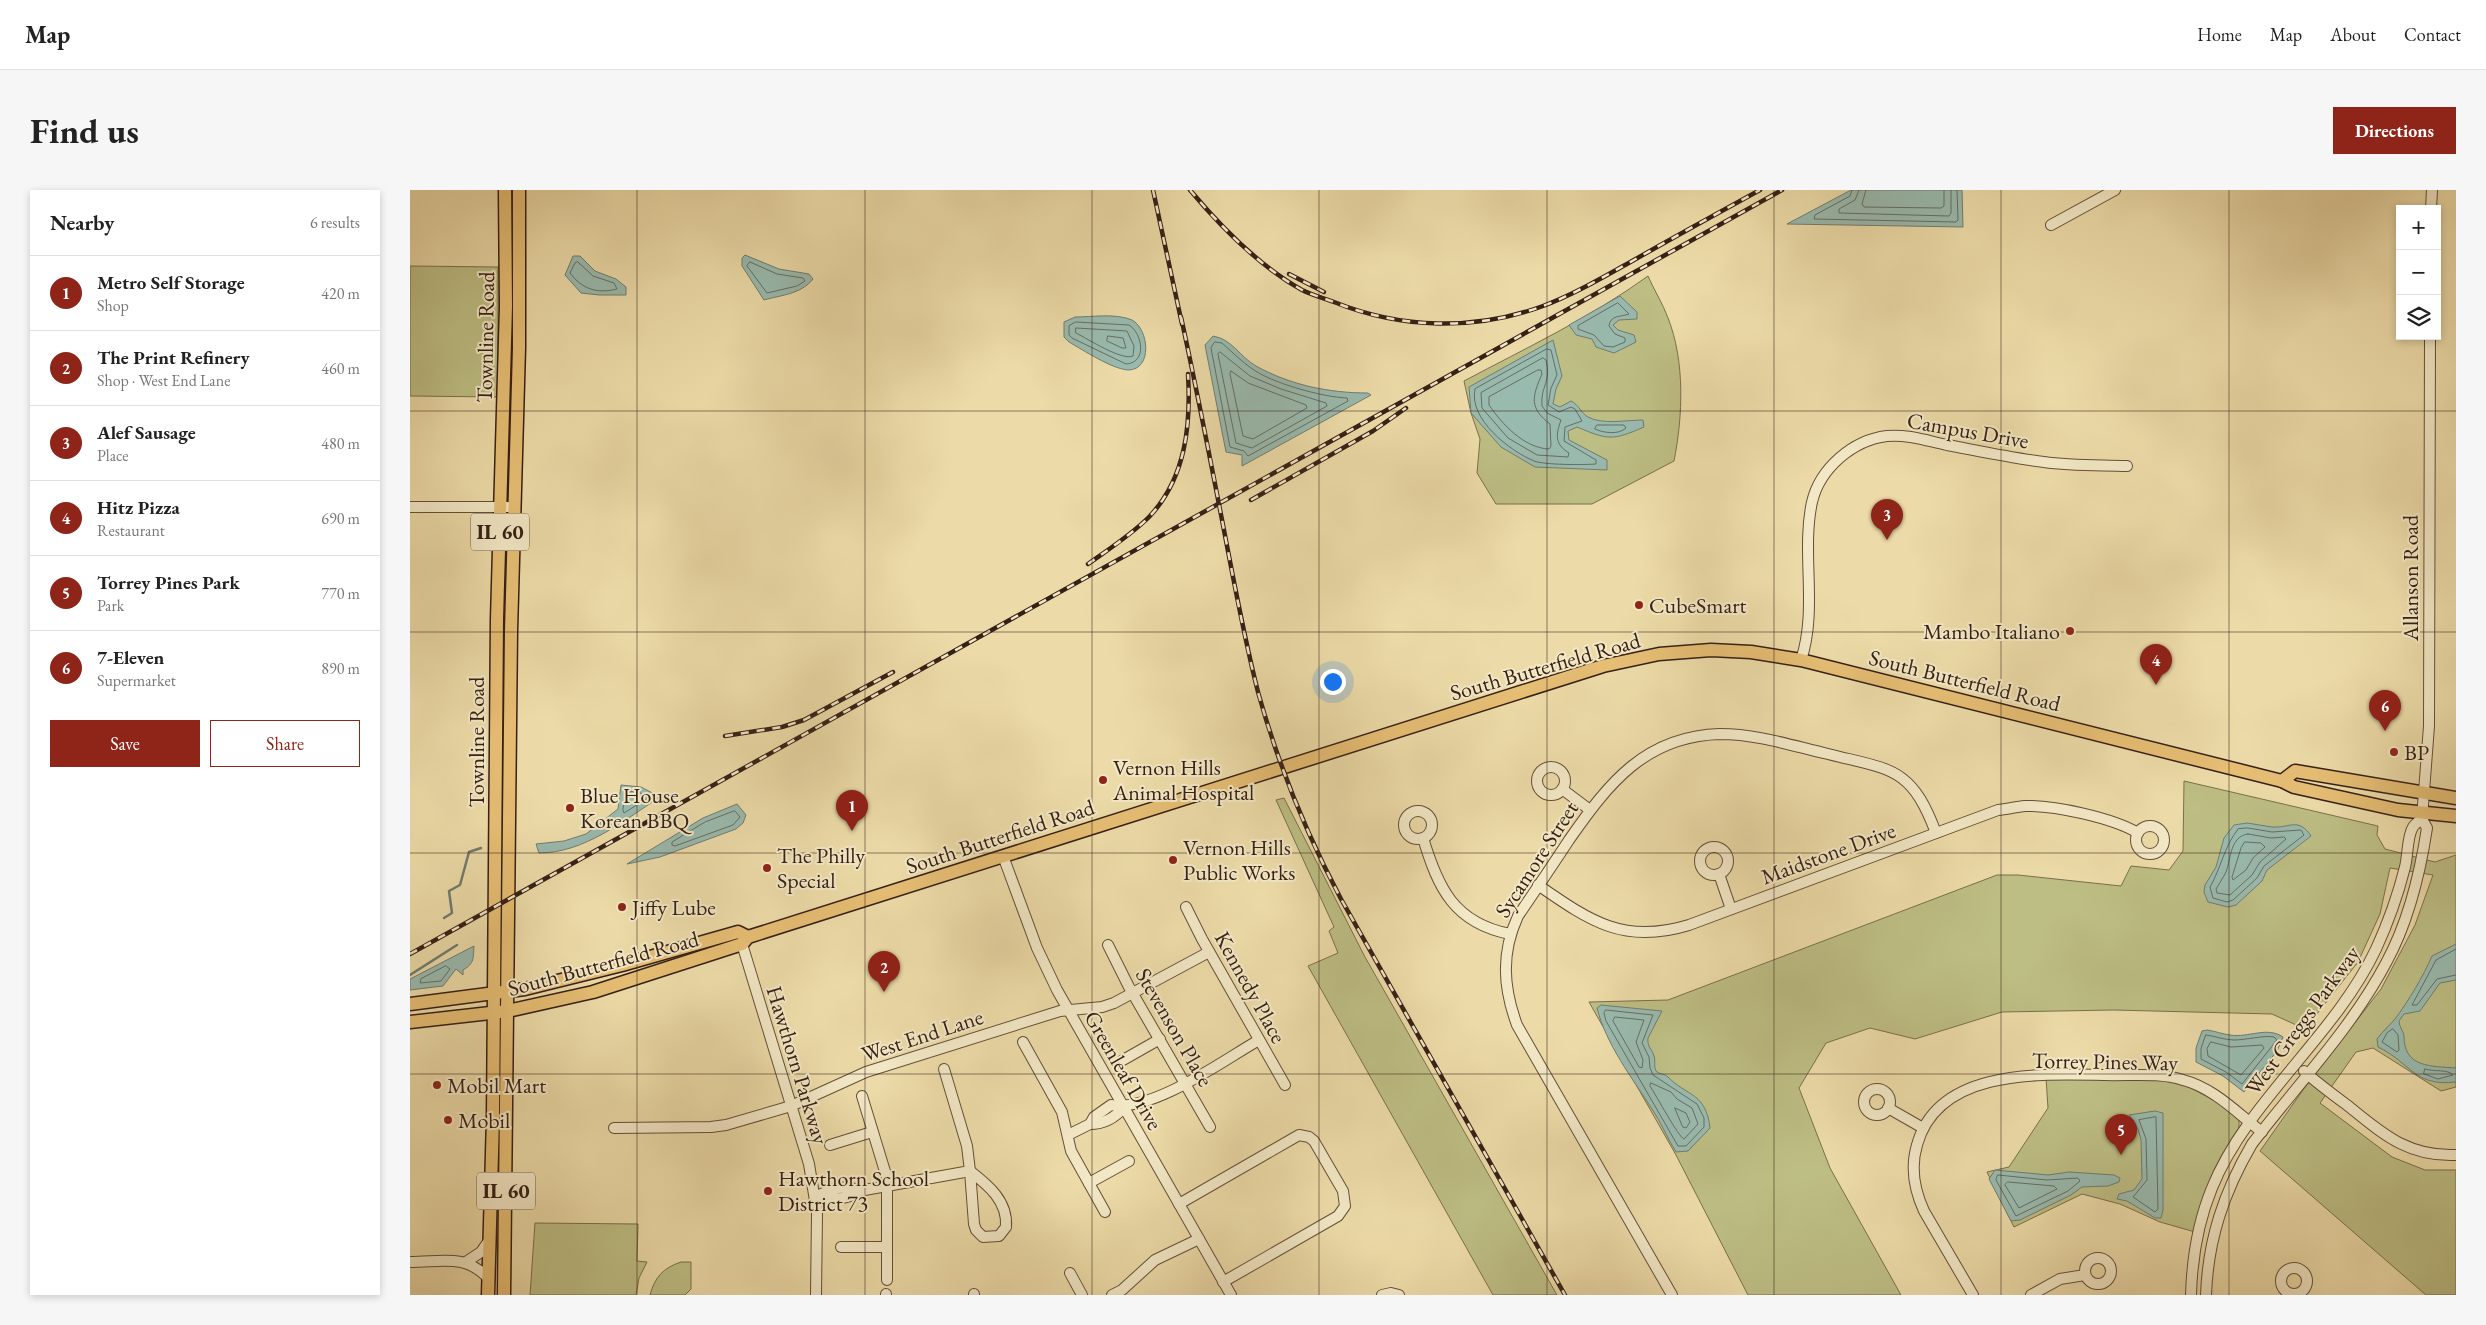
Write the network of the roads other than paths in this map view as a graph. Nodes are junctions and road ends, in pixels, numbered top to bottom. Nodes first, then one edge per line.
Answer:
1 (505, 190) edge
2 (518, 190) edge
3 (2115, 190) edge
4 (2432, 190) edge
5 (2432, 205) edge
6 (2051, 225) dead end
7 (2430, 340) edge
8 (2127, 466) dead end
9 (410, 507) edge
10 (507, 507) junction
11 (1801, 660) junction
12 (2282, 781) junction
13 (1562, 789) dead end
14 (2424, 794) junction
15 (2456, 798) edge
16 (1590, 810) junction
17 (2422, 816) junction
18 (2456, 816) edge
19 (1936, 833) junction
20 (2138, 833) dead end
21 (1423, 838) dead end
22 (1003, 856) junction
23 (1719, 874) dead end
24 (1538, 885) junction
25 (1186, 907) dead end
26 (1731, 909) junction
27 (1510, 934) junction
28 (745, 941) junction
29 (1108, 945) dead end
30 (1209, 952) junction
31 (508, 991) junction
32 (494, 993) junction
33 (1133, 993) junction
34 (410, 1004) edge
35 (1068, 1010) junction
36 (508, 1011) junction
37 (494, 1012) junction
38 (410, 1022) edge
39 (1160, 1039) junction
40 (1259, 1040) junction
41 (1023, 1042) dead end
42 (1123, 1060) dead end
43 (2298, 1064) junction
44 (944, 1069) dead end
45 (2308, 1074) junction
46 (1185, 1083) junction
47 (1285, 1084) dead end
48 (862, 1096) dead end
49 (791, 1106) junction
50 (1124, 1107) junction
51 (1888, 1108) dead end
52 (2250, 1123) junction
53 (1210, 1127) dead end
54 (614, 1128) dead end
55 (1923, 1128) junction
56 (872, 1132) junction
57 (2262, 1132) junction
58 (1068, 1135) junction
59 (830, 1145) dead end
60 (2456, 1155) edge
61 (1128, 1161) dead end
62 (970, 1171) junction
63 (1089, 1183) junction
64 (887, 1187) junction
65 (815, 1196) junction
66 (1179, 1204) junction
67 (1105, 1212) dead end
68 (490, 1238) junction
69 (1199, 1239) junction
70 (841, 1247) dead end
71 (887, 1247) junction
72 (410, 1262) edge
73 (466, 1262) junction
74 (1070, 1273) dead end
75 (2085, 1275) dead end
76 (489, 1279) junction
77 (887, 1280) dead end
78 (1224, 1282) junction
79 (1384, 1294) edge
80 (488, 1295) edge
81 (504, 1295) edge
82 (816, 1295) edge
83 (1082, 1295) edge
84 (1112, 1295) edge
85 (1231, 1295) edge
86 (1399, 1295) edge
87 (1672, 1295) edge
88 (1973, 1295) edge
89 (2031, 1295) edge
90 (2191, 1295) edge
91 (2206, 1295) edge

1 - 10 main road, Townline Road / IL 60
2 - 10 main road, Townline Road / IL 60
3 - 6 street
4 - 5 street
7 - 14 street, Allanson Road
8 - 11 street, Campus Drive
9 - 10 street
10 - 31 main road, Townline Road / IL 60
10 - 32 main road, Townline Road / IL 60
11 - 12 main road, South Butterfield Road
11 - 22 main road, South Butterfield Road
12 - 14 main road
12 - 17 main road, South Butterfield Road
13 - 16 street
14 - 15 main road
14 - 17 street, Allanson Road
16 - 19 street, Sycamore Street
16 - 24 street, Sycamore Street
17 - 18 main road, South Butterfield Road
17 - 43 street, West Greggs Parkway
17 - 45 street, West Greggs Parkway
19 - 20 street, Maidstone Drive
19 - 26 street, Maidstone Drive
21 - 27 street
22 - 28 main road, South Butterfield Road
22 - 35 street, Greenleaf Drive
23 - 26 street
24 - 26 street, Maidstone Drive
24 - 27 street, Sycamore Street
25 - 30 street, Kennedy Place
27 - 87 street, Sycamore Street
28 - 31 main road, South Butterfield Road
28 - 36 main road, South Butterfield Road
28 - 49 street, Hawthorn Parkway
29 - 33 street, Stevenson Place
30 - 33 street, West End Lane
30 - 40 street, Kennedy Place
31 - 32 main road, South Butterfield Road
31 - 36 main road, Townline Road / IL 60
32 - 34 main road, South Butterfield Road
32 - 37 main road, Townline Road / IL 60
33 - 35 street, West End Lane
33 - 39 street, Stevenson Place
35 - 49 street, West End Lane
35 - 50 street, Greenleaf Drive
36 - 37 main road, South Butterfield Road
36 - 81 main road, Townline Road / IL 60
37 - 38 main road, South Butterfield Road
37 - 68 main road, Townline Road / IL 60
39 - 42 street
39 - 46 street, Stevenson Place
40 - 46 street
40 - 47 street, Kennedy Place
41 - 58 street
43 - 45 street
43 - 52 street, West Greggs Parkway
44 - 62 street
45 - 57 street, West Greggs Parkway
45 - 60 street
46 - 50 street
46 - 53 street, Stevenson Place
48 - 56 street
49 - 54 street, West End Lane
49 - 65 street, Hawthorn Parkway
50 - 58 street
50 - 66 street, Greenleaf Drive
51 - 55 street
52 - 55 street, Torrey Pines Way
52 - 57 street, Torrey Pines Way
52 - 90 street, West Greggs Parkway
55 - 88 street, Torrey Pines Way
56 - 59 street
56 - 64 street
57 - 91 street, West Greggs Parkway
58 - 63 street
61 - 63 street
62 - 62 street
62 - 64 street
63 - 67 street
64 - 65 street
64 - 71 street
65 - 82 street, Hawthorn Parkway
66 - 69 street, Greenleaf Drive
66 - 78 street
68 - 73 street
68 - 76 main road, Townline Road / IL 60
69 - 78 street, Greenleaf Drive
69 - 84 street
70 - 71 street
71 - 77 street
72 - 73 street
73 - 76 street
74 - 83 street
75 - 89 street
76 - 80 main road, Townline Road / IL 60
78 - 85 street, Greenleaf Drive
79 - 86 street

